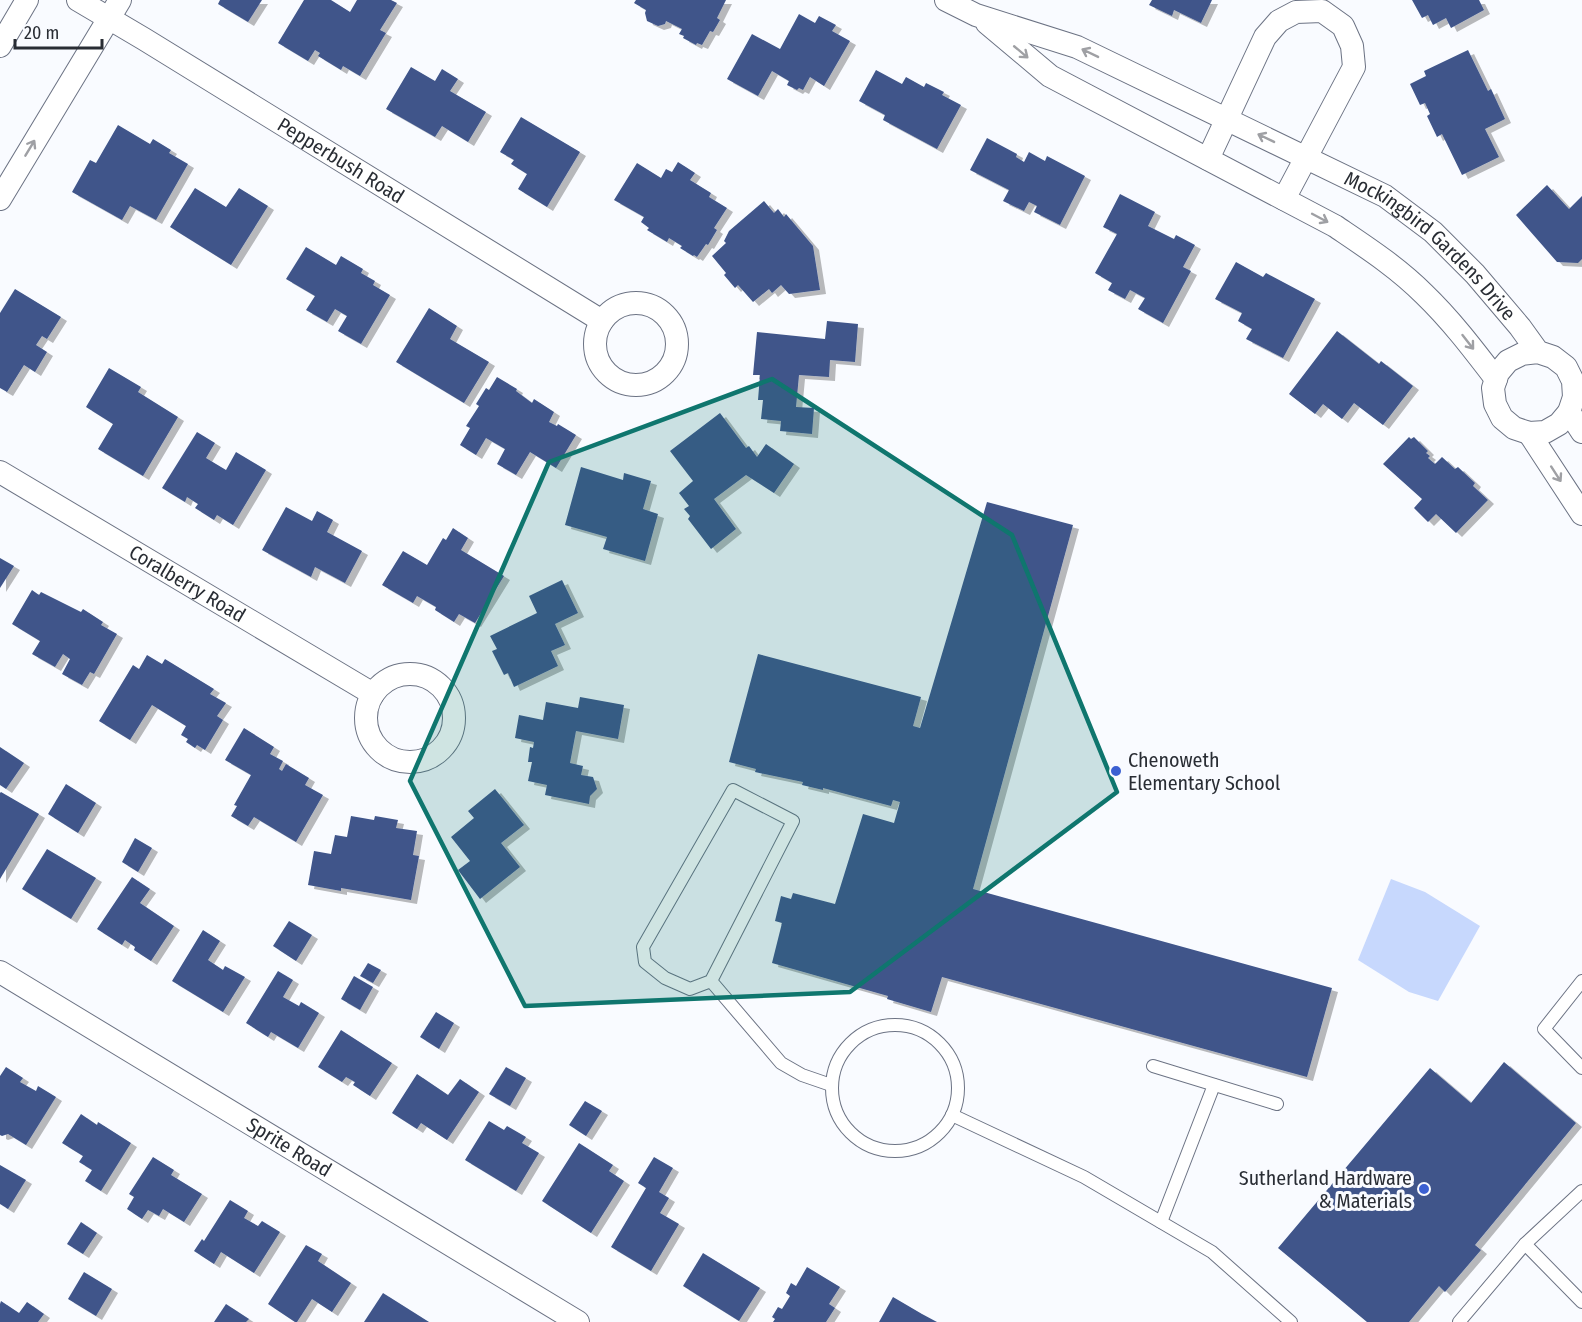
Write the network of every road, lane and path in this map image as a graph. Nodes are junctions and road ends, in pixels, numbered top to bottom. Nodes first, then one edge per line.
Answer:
1 (27, 0) edge
2 (78, 0) edge
3 (946, 0) edge
4 (114, 9) edge
5 (976, 15) junction
6 (0, 46) edge
7 (1227, 119) junction
8 (1306, 158) junction
9 (1208, 159) junction
10 (0, 199) edge
11 (1284, 200) junction
12 (602, 321) dead end
13 (1538, 352) junction
14 (1574, 362) edge
15 (1496, 379) junction
16 (1569, 412) junction
17 (1582, 432) edge
18 (1529, 433) junction
19 (0, 472) edge
20 (1582, 514) edge
21 (373, 694) dead end
22 (0, 972) edge
23 (711, 981) junction
24 (1582, 981) edge
25 (1153, 1066) dead end
26 (1582, 1068) edge
27 (1214, 1084) junction
28 (831, 1085) junction
29 (1277, 1104) dead end
30 (952, 1115) junction
31 (1582, 1191) edge
32 (1161, 1222) junction
33 (1525, 1244) junction
34 (1582, 1302) edge
35 (578, 1322) edge
36 (1291, 1322) edge
37 (1459, 1322) edge

1 - 6 street
2 - 4 street, Pepperbush Road
3 - 5 street, Mockingbird Gardens Drive
10 -> 4 street
4 - 12 street, Pepperbush Road
7 -> 5 street, Mockingbird Gardens Drive
5 -> 9 street, Mockingbird Gardens Drive
8 -> 7 street, Mockingbird Gardens Drive
7 - 8 street
7 - 9 street
8 - 11 street
8 - 13 street, Mockingbird Gardens Drive
9 - 11 street, Mockingbird Gardens Drive
11 -> 15 street, Mockingbird Gardens Drive
13 - 14 street, Mockingbird Gardens Drive
13 - 15 street
14 - 16 street, Mockingbird Gardens Drive
15 - 18 street
16 - 17 street
16 - 18 street
18 -> 20 street
19 - 21 street, Coralberry Road
22 - 35 street, Sprite Road
23 - 23 lane
23 - 28 lane
24 - 26 lane
25 - 27 lane
27 - 29 lane
27 - 32 lane
28 - 30 lane
28 - 30 lane
30 - 32 lane
31 - 33 lane
32 - 36 lane
33 - 34 lane
33 - 37 lane

